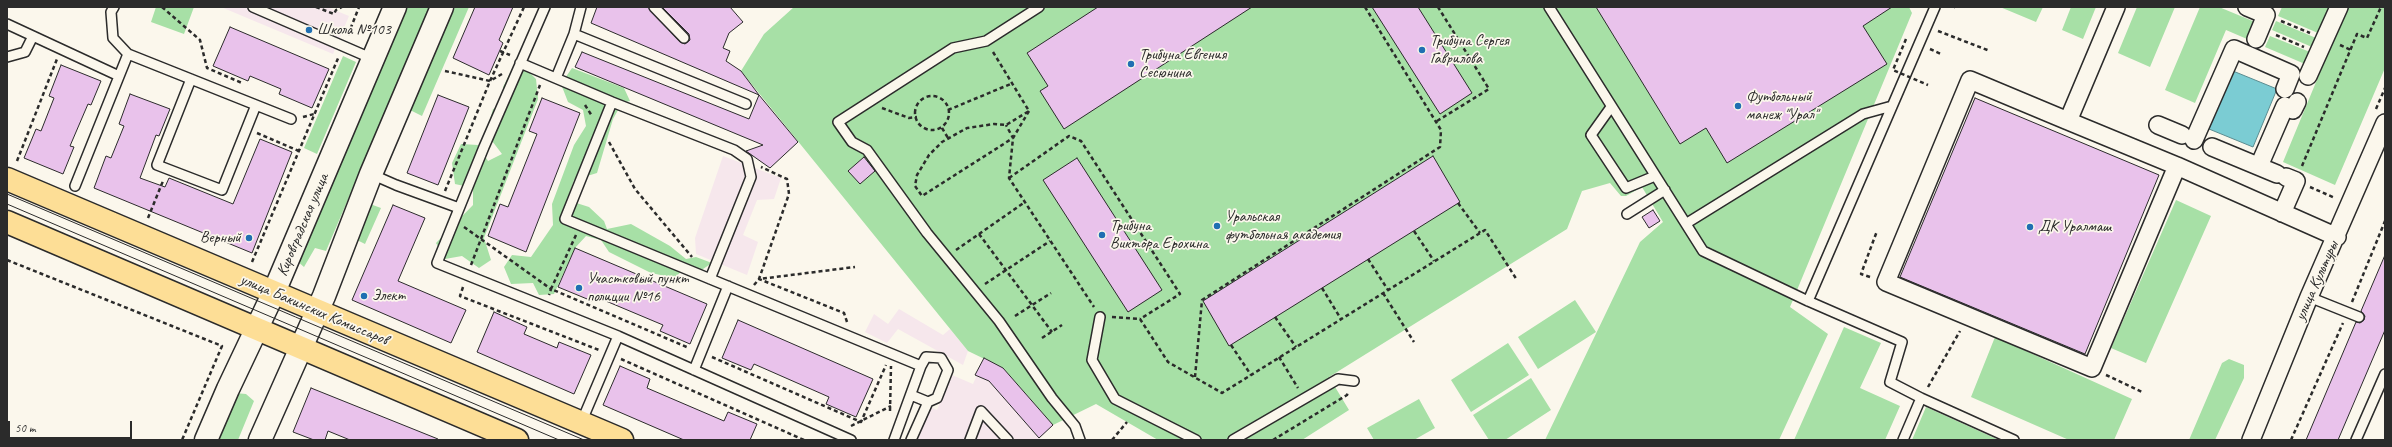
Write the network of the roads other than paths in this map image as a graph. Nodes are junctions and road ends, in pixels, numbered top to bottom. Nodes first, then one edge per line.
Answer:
1 (114, 7) edge
2 (253, 7) edge
3 (395, 7) edge
4 (442, 7) edge
5 (545, 7) edge
6 (581, 7) edge
7 (654, 7) edge
8 (1039, 7) edge
9 (1549, 7) edge
10 (1935, 7) edge
11 (2116, 7) edge
12 (2247, 7) edge
13 (2339, 7) edge
14 (7, 24) edge
15 (574, 34) junction
16 (32, 36) junction
17 (2257, 37) junction
18 (684, 38) dead end
19 (128, 54) junction
20 (7, 58) edge
21 (373, 59) junction
22 (520, 63) junction
23 (119, 76) junction
24 (556, 78) junction
25 (191, 79) junction
26 (2295, 92) junction
27 (612, 102) junction
28 (746, 104) dead end
29 (256, 105) junction
30 (1892, 106) junction
31 (1611, 107) junction
32 (2070, 115) junction
33 (291, 119) dead end
34 (2379, 119) edge
35 (2158, 125) dead end
36 (2197, 141) junction
37 (2177, 166) junction
38 (2259, 166) junction
39 (12, 170) edge
40 (371, 174) junction
41 (1655, 176) junction
42 (75, 186) dead end
43 (1665, 190) junction
44 (459, 208) junction
45 (2282, 213) junction
46 (1627, 214) dead end
47 (7, 222) edge
48 (1687, 223) junction
49 (2337, 237) junction
50 (710, 279) junction
51 (728, 286) junction
52 (274, 292) junction
53 (2309, 297) junction
54 (1808, 301) junction
55 (318, 310) junction
56 (1100, 316) road end
57 (2359, 316) dead end
58 (258, 328) junction
59 (618, 336) junction
60 (301, 346) junction
61 (921, 366) junction
62 (694, 370) junction
63 (2385, 374) edge
64 (1354, 381) road end
65 (911, 395) junction
66 (1921, 398) junction
67 (928, 402) junction
68 (581, 423) junction
69 (836, 435) edge
70 (206, 440) edge
71 (260, 440) edge
72 (517, 440) edge
73 (622, 440) edge
74 (851, 440) edge
75 (894, 440) edge
76 (911, 440) edge
77 (970, 440) edge
78 (1008, 440) edge
79 (1080, 440) edge
80 (1196, 440) edge
81 (1234, 440) edge
82 (1903, 440) edge
83 (2014, 440) edge
84 (2250, 440) edge
85 (2356, 440) edge

1 - 19 lane
2 - 21 lane
3 - 21 main road, Кировградская улица
4 - 40 main road
5 - 22 lane
6 - 15 lane
7 - 18 lane
8 - 79 lane
9 - 31 lane
10 - 30 lane
11 - 32 street
12 - 17 street
13 - 26 street
14 - 16 lane
15 - 24 lane
15 - 28 lane
16 - 20 lane
16 - 23 lane
17 - 26 street
17 - 36 street
19 - 23 lane
19 - 25 lane
21 - 52 main road, Кировградская улица
22 - 24 lane
22 - 44 lane
23 - 42 lane
24 - 27 lane
25 - 29 lane
25 - 29 lane
26 - 38 street
27 - 50 lane
27 - 50 lane
29 - 33 lane
30 - 48 lane
30 - 54 lane
31 - 41 lane
31 - 41 lane
32 - 37 street
32 - 37 street
34 - 49 street, улица Культуры
35 - 36 street
36 - 38 street
37 - 45 street
38 - 45 street
39 - 52 main road, улица Бакинских Комиссаров
40 - 44 lane
40 - 55 main road
41 - 43 lane
43 - 46 lane
43 - 48 lane
44 - 59 lane
45 - 49 street
47 - 58 main road
48 - 54 lane
49 - 53 street, улица Культуры
50 - 51 lane
51 - 61 lane
51 - 62 lane
52 - 55 main road, улица Бакинских Комиссаров
52 - 58 main road, Кировградская улица
53 - 57 lane
53 - 84 street, улица Культуры
54 - 66 lane
55 - 60 main road
55 - 68 main road, улица Бакинских Комиссаров
56 - 80 lane
58 - 60 main road
58 - 70 main road, Кировградская улица
59 - 62 lane
59 - 68 lane
60 - 71 main road
60 - 72 main road
61 - 65 lane
61 - 67 lane
62 - 69 lane
63 - 85 lane
64 - 81 lane
65 - 67 lane
65 - 75 lane
66 - 82 lane
66 - 83 lane
67 - 76 lane
68 - 73 main road, улица Бакинских Комиссаров
69 - 74 lane
77 - 78 lane

